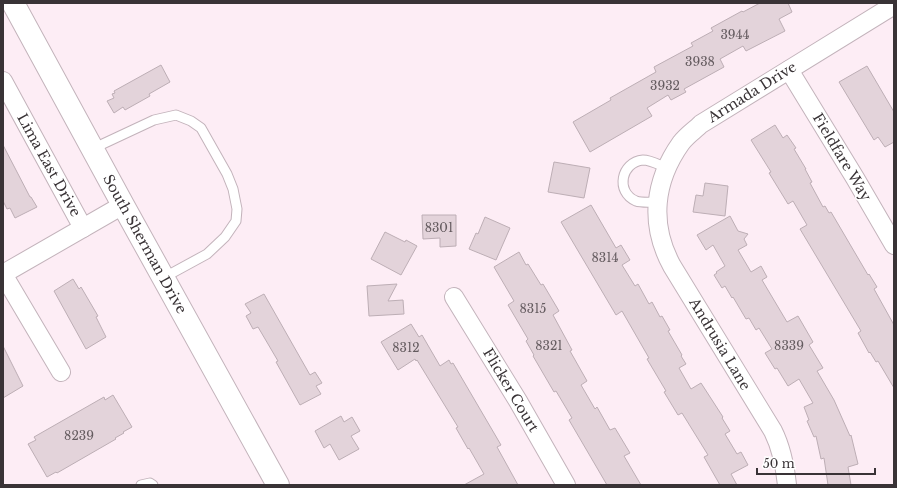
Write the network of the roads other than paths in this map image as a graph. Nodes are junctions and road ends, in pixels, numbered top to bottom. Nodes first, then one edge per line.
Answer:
1 (13, 3) edge
2 (894, 5) edge
3 (789, 70) junction
4 (3, 81) edge
5 (92, 149) junction
6 (667, 168) junction
7 (658, 202) junction
8 (123, 205) junction
9 (83, 228) junction
10 (894, 246) edge
11 (3, 274) edge
12 (163, 278) junction
13 (454, 297) dead end
14 (61, 372) dead end
15 (141, 485) edge
16 (153, 485) edge
17 (278, 485) edge
18 (566, 485) edge
19 (787, 485) edge

1 - 5 street, South Sherman Drive
2 - 3 street, Armada Drive
3 - 6 street, Armada Drive
3 - 10 street, Fieldfare Way
4 - 9 street, Lima East Drive
5 - 8 street, South Sherman Drive
5 - 12 lane
6 - 7 street, Andrusia Lane
6 - 7 lane
7 - 19 street, Andrusia Lane
8 - 9 street
8 - 12 street, South Sherman Drive
9 - 11 street
11 - 14 street
12 - 17 street, South Sherman Drive
13 - 18 street, Flicker Court
15 - 16 lane

